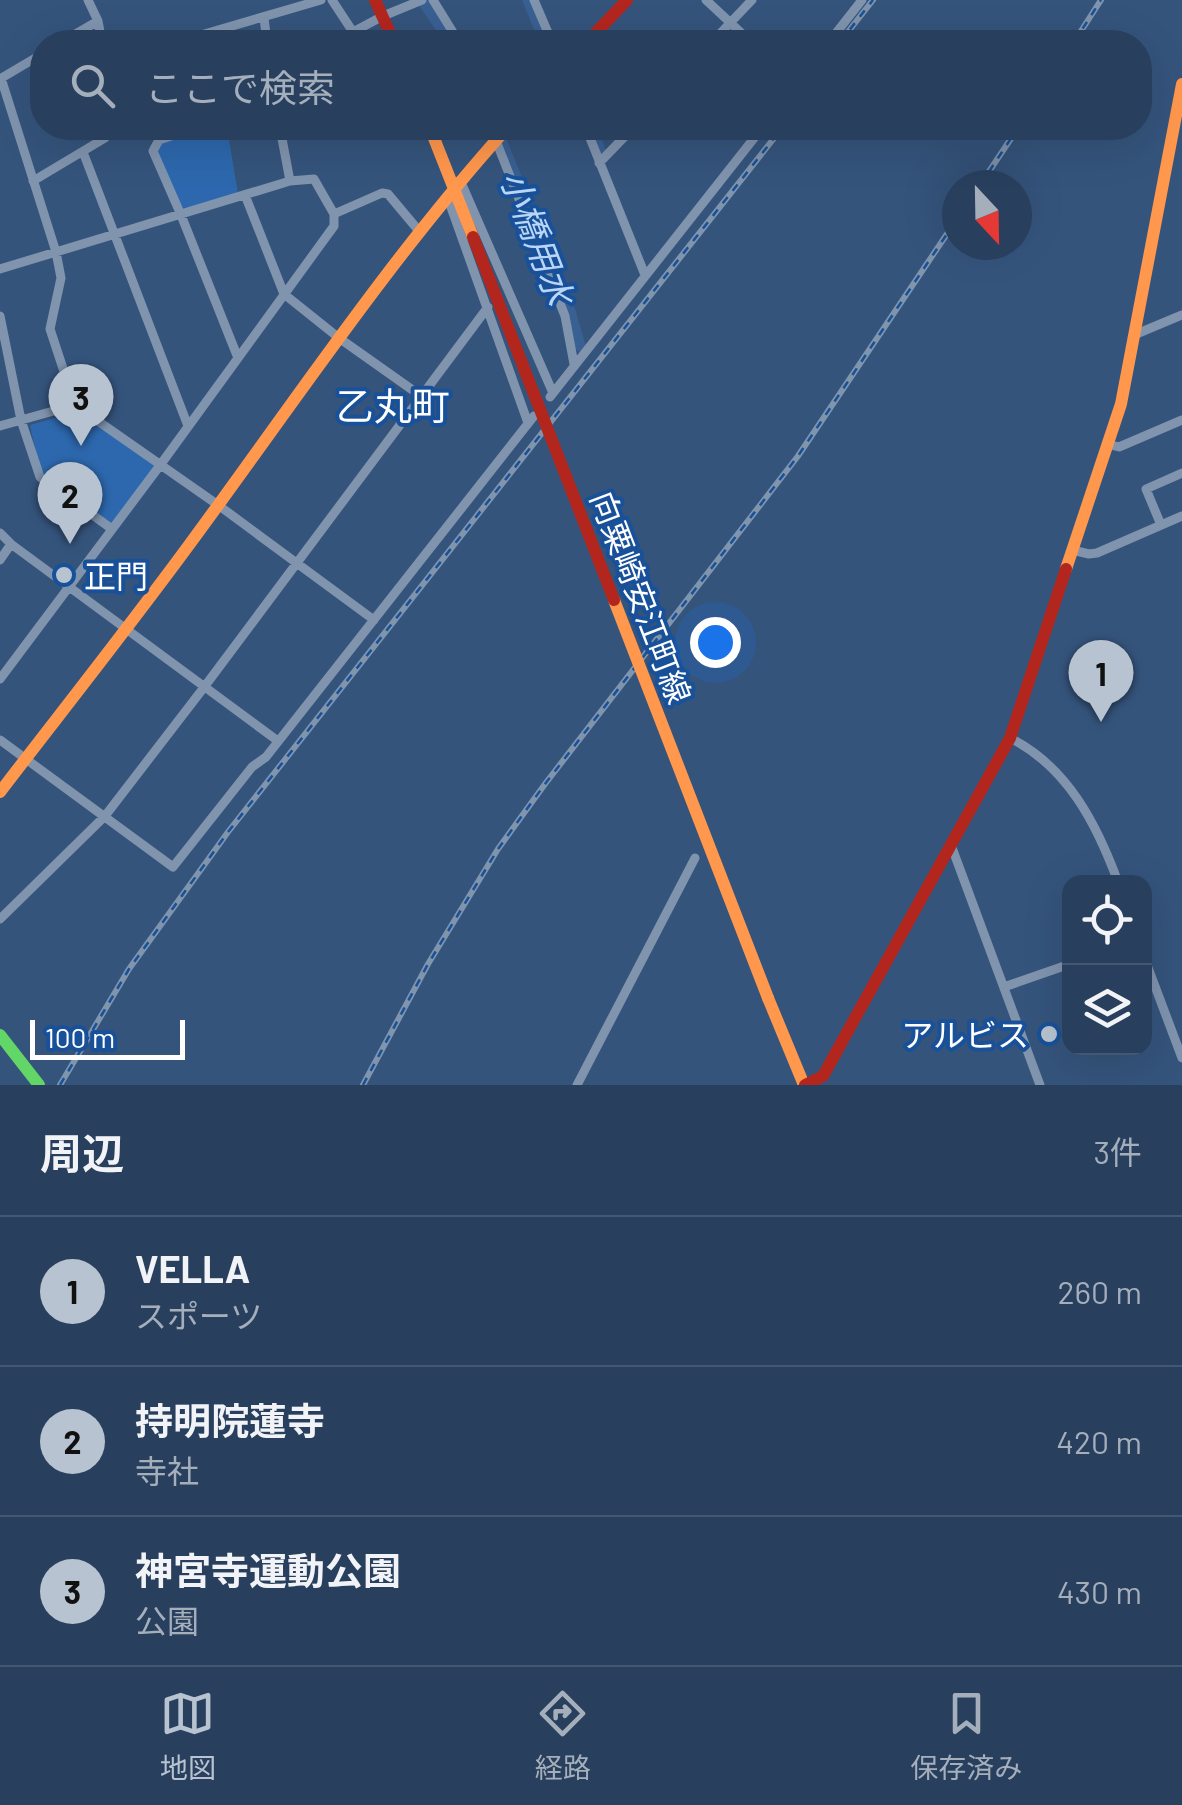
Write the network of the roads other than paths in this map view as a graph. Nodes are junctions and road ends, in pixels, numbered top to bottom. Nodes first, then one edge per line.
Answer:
1 (88, 0) edge
2 (320, 0) edge
3 (332, 0) edge
4 (375, 0) edge
5 (422, 0) edge
6 (433, 0) edge
7 (534, 0) edge
8 (627, 0) edge
9 (706, 0) edge
10 (752, 0) edge
11 (862, 0) edge
12 (382, 16) junction
13 (264, 18) junction
14 (98, 21) junction
15 (730, 22) junction
16 (83, 30) edge
17 (100, 30) edge
18 (220, 30) edge
19 (266, 30) edge
20 (352, 30) edge
21 (357, 30) edge
22 (388, 30) edge
23 (452, 30) edge
24 (547, 30) edge
25 (599, 30) edge
26 (723, 30) edge
27 (738, 30) edge
28 (838, 30) edge
29 (30, 61) edge
30 (1, 78) edge
31 (1182, 84) edge
32 (102, 140) edge
33 (159, 140) edge
34 (282, 140) edge
35 (435, 140) edge
36 (489, 140) edge
37 (497, 140) edge
38 (590, 140) edge
39 (621, 140) edge
40 (753, 140) edge
41 (83, 152) junction
42 (599, 163) junction
43 (290, 181) junction
44 (33, 182) junction
45 (453, 188) junction
46 (245, 195) junction
47 (334, 214) junction
48 (181, 215) junction
49 (419, 231) junction
50 (115, 235) junction
51 (56, 252) junction
52 (0, 269) edge
53 (645, 276) junction
54 (284, 294) junction
55 (488, 307) junction
56 (1182, 315) edge
57 (0, 316) edge
58 (1134, 335) junction
59 (340, 338) junction
60 (238, 358) junction
61 (574, 364) junction
62 (421, 396) junction
63 (75, 405) junction
64 (21, 420) junction
65 (1182, 420) edge
66 (0, 426) edge
67 (188, 426) junction
68 (1108, 444) junction
69 (161, 464) junction
70 (1182, 473) edge
71 (218, 504) junction
72 (1182, 516) edge
73 (1161, 525) junction
74 (112, 529) junction
75 (0, 534) edge
76 (10, 544) junction
77 (1072, 550) junction
78 (0, 560) edge
79 (297, 563) junction
80 (70, 586) junction
81 (374, 620) junction
82 (125, 628) junction
83 (0, 678) edge
84 (205, 686) junction
85 (1010, 738) junction
86 (0, 740) edge
87 (278, 741) junction
88 (24, 758) junction
89 (0, 792) edge
90 (104, 816) junction
91 (951, 845) junction
92 (695, 858) dead end
93 (1115, 875) edge
94 (0, 919) edge
95 (1067, 965) edge
96 (1147, 965) edge
97 (1004, 988) junction
98 (0, 1035) edge
99 (1182, 1058) edge
100 (39, 1085) edge
101 (577, 1085) edge
102 (804, 1085) edge
103 (1040, 1085) edge

1 - 14 street
2 - 13 street
3 - 20 street
4 - 12 street
5 - 12 street
6 - 23 street
7 - 24 street
8 - 25 street
9 - 15 street
10 - 15 street
11 - 28 street
12 - 21 street
12 - 22 street
13 - 18 street
13 - 19 street
14 - 16 street
14 - 17 street
15 - 26 street
15 - 27 street
29 - 30 street
30 - 44 street
31 - 58 street
32 - 41 street
33 - 48 street
34 - 43 street
35 - 45 street, 向粟崎安江町線
36 - 45 street
37 - 61 street
38 - 42 street
39 - 42 street
40 - 53 street
41 - 44 street
41 - 50 street
42 - 53 street
43 - 46 street
43 - 47 street
44 - 51 street
45 - 49 street
45 - 55 street
45 - 61 street
45 - 102 street, 向粟崎安江町線, bridge
46 - 48 street
46 - 54 street
47 - 49 street
47 - 54 street
48 - 50 street
48 - 60 street
49 - 59 street
50 - 51 street
50 - 67 street
51 - 52 street
51 - 63 street
53 - 61 street
54 - 59 street
54 - 60 street
55 - 62 street
55 - 81 street
56 - 58 street
57 - 64 street
58 - 68 street
59 - 62 street
59 - 71 street
60 - 67 street
62 - 79 street
63 - 64 street
63 - 69 street
64 - 66 street
64 - 74 street
65 - 68 street
67 - 69 street
68 - 77 street
69 - 71 street
69 - 74 street
70 - 73 street
71 - 79 street
71 - 82 street
72 - 73 street
73 - 77 street
74 - 80 street
75 - 76 street
76 - 78 street
76 - 80 street
77 - 85 street
79 - 81 street
79 - 84 street
80 - 82 street
80 - 83 street
81 - 87 street
82 - 84 street
82 - 88 street
84 - 87 street
84 - 90 street
85 - 91 street
85 - 93 street
86 - 88 street
87 - 90 street
88 - 89 street
88 - 90 street
90 - 94 street
91 - 97 street
91 - 102 street
92 - 101 street
95 - 97 street
96 - 99 street
97 - 103 street
98 - 100 street

